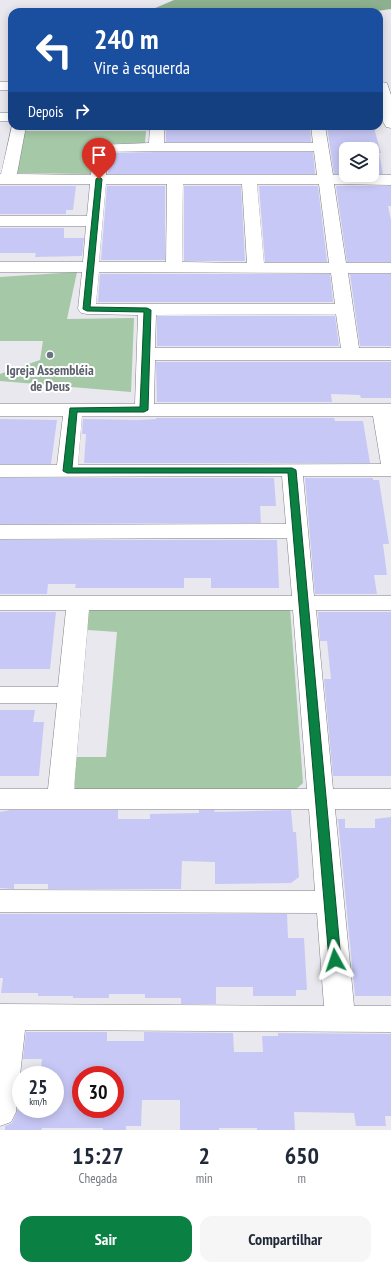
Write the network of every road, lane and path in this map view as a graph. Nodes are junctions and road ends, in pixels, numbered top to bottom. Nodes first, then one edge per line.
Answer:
1 (384, 86) edge
2 (387, 114) edge
3 (18, 130) edge
4 (157, 130) edge
5 (319, 130) edge
6 (156, 147) junction
7 (322, 147) junction
8 (4, 179) edge
9 (99, 179) junction
10 (174, 179) junction
11 (249, 180) junction
12 (326, 180) junction
13 (391, 180) edge
14 (0, 221) edge
15 (95, 221) junction
16 (0, 267) edge
17 (90, 267) junction
18 (174, 267) junction
19 (256, 268) junction
20 (339, 268) junction
21 (391, 268) edge
22 (345, 309) junction
23 (147, 310) junction
24 (146, 354) junction
25 (351, 354) junction
26 (391, 354) edge
27 (0, 410) edge
28 (73, 410) junction
29 (144, 410) junction
30 (386, 410) edge
31 (391, 466) edge
32 (292, 470) junction
33 (391, 470) edge
34 (0, 471) edge
35 (67, 471) junction
36 (0, 532) edge
37 (297, 532) junction
38 (304, 602) junction
39 (0, 603) edge
40 (78, 603) junction
41 (391, 603) edge
42 (0, 695) edge
43 (70, 695) junction
44 (0, 799) edge
45 (60, 799) junction
46 (321, 799) junction
47 (391, 799) edge
48 (0, 901) edge
49 (330, 902) junction
50 (5, 1017) edge
51 (340, 1018) junction
52 (391, 1019) edge
53 (0, 1112) edge

1 - 2 street
3 - 8 street
4 - 6 street
5 - 7 street
6 - 7 street
6 - 9 street
7 - 12 street
8 - 9 street
9 - 10 street
9 - 15 street
10 - 11 street
10 - 18 street
11 - 12 street
11 - 19 street
12 - 13 street
12 - 20 street
14 - 15 street
15 - 17 street
16 - 17 street
17 - 18 street
17 - 23 street
18 - 19 street
19 - 20 street
20 - 21 street
20 - 22 street
22 - 23 street
22 - 25 street
23 - 24 street
24 - 25 street
24 - 29 street
25 - 26 street
27 - 28 street
28 - 29 street
28 - 35 street
29 - 30 street
30 - 31 street
32 - 33 street
32 - 35 street
32 - 37 street
34 - 35 street
36 - 37 street
37 - 38 street
38 - 40 street
38 - 41 street
38 - 46 street
39 - 40 street
40 - 43 street
42 - 43 street
43 - 45 street
44 - 45 street
45 - 46 street
46 - 47 street
46 - 49 street
48 - 49 street
49 - 51 street
50 - 51 street
50 - 53 street
51 - 52 street

